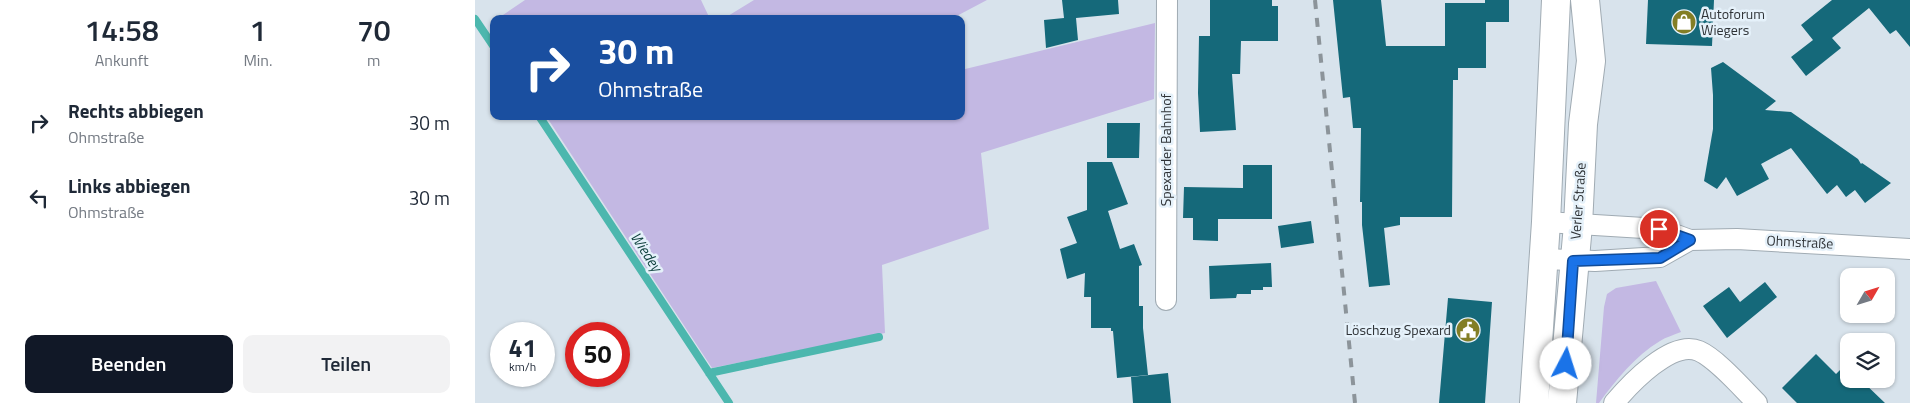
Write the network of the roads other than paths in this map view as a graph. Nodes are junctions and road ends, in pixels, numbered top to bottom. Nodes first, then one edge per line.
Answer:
1 (1167, 0) edge
2 (1556, 0) edge
3 (1585, 0) edge
4 (1546, 222) junction
5 (1578, 225) junction
6 (1690, 240) junction
7 (1910, 248) edge
8 (1544, 259) junction
9 (1573, 261) junction
10 (1166, 300) dead end
11 (1534, 403) edge
12 (1562, 403) edge
13 (1614, 403) edge
14 (1757, 403) edge

1 - 10 street, Spexarder Bahnhof
2 - 4 main road
3 - 5 main road, Verler Straße
4 - 5 street, Ohmstraße
4 - 8 main road
5 - 6 street, Ohmstraße
5 - 9 main road, Verler Straße
6 - 7 street, Ohmstraße
6 - 9 street, Ohmstraße
8 - 9 street, Ohmstraße
8 - 11 main road
9 - 12 main road, Verler Straße
13 - 14 street

